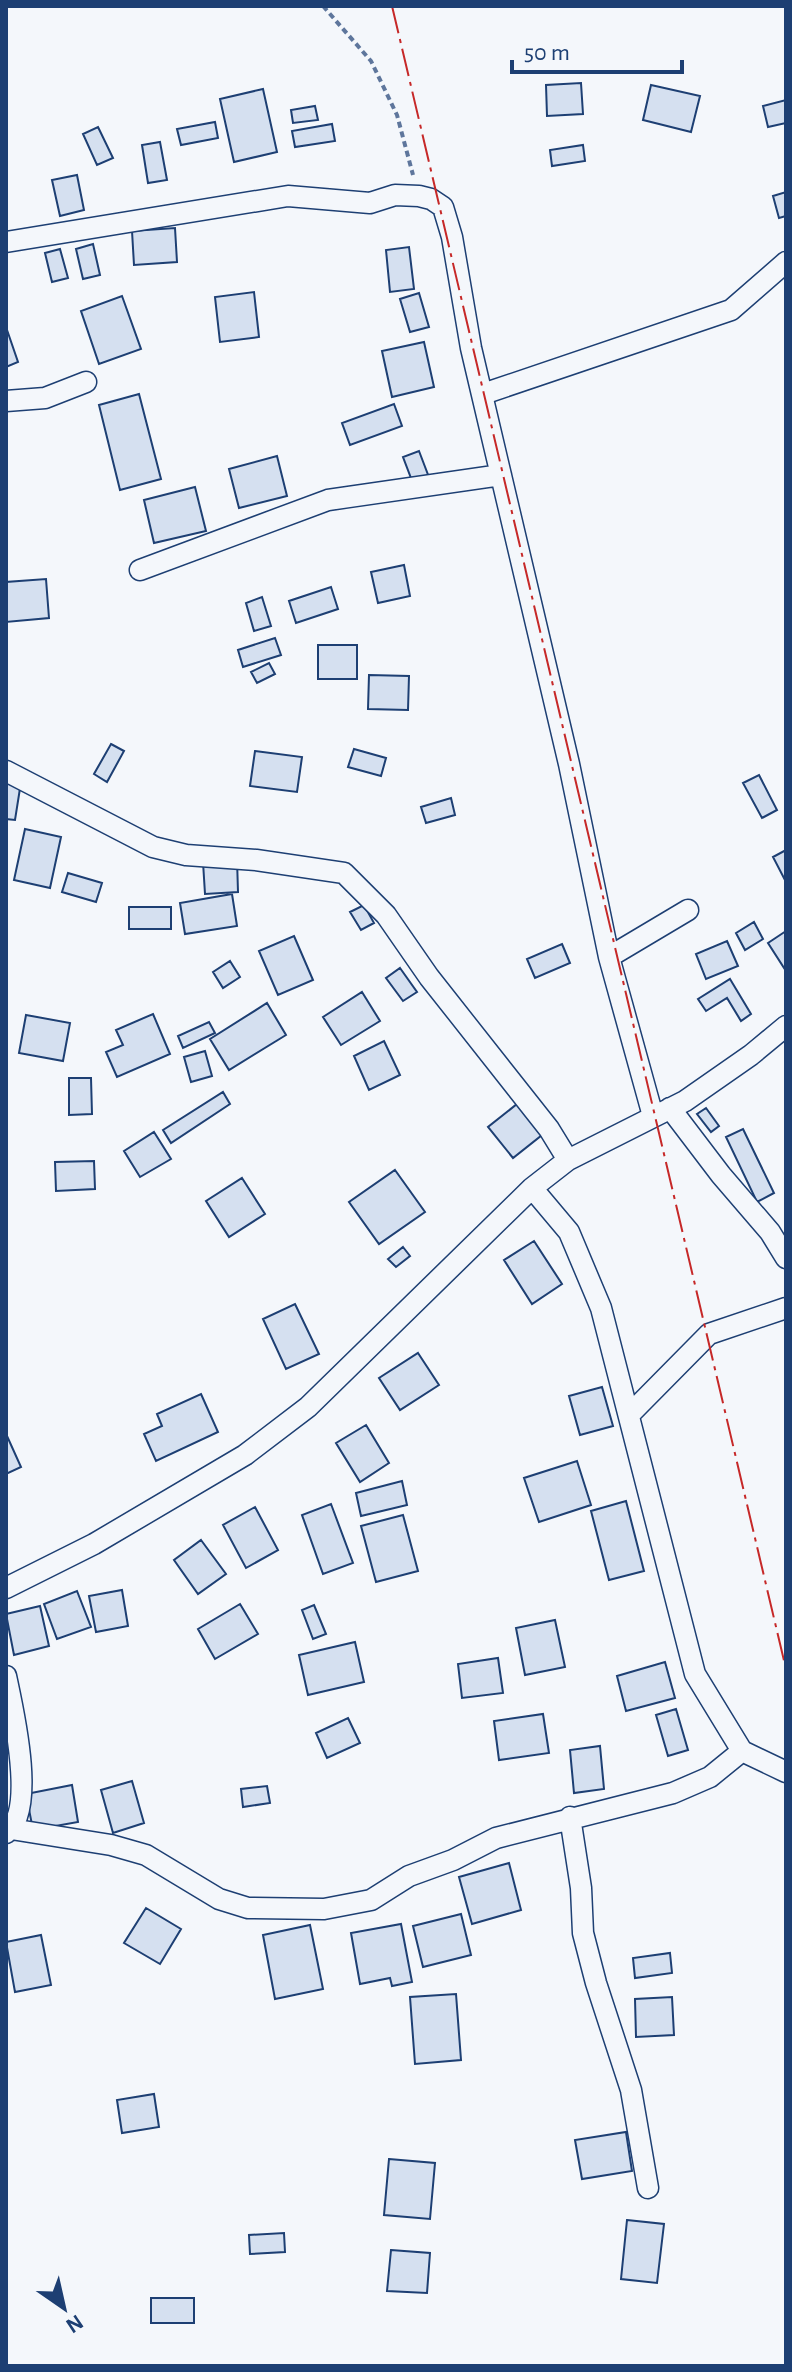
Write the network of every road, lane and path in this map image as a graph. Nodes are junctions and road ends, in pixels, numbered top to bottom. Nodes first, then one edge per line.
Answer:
1 (323, 6) edge
2 (419, 196) junction
3 (6, 242) edge
4 (786, 262) edge
5 (86, 382) dead end
6 (483, 394) junction
7 (6, 401) edge
8 (501, 475) junction
9 (140, 570) dead end
10 (6, 771) edge
11 (688, 910) dead end
12 (609, 957) junction
13 (786, 1026) edge
14 (661, 1112) junction
15 (568, 1160) junction
16 (532, 1188) junction
17 (786, 1258) edge
18 (786, 1308) edge
19 (629, 1415) junction
20 (6, 1588) edge
21 (6, 1676) edge
22 (742, 1751) junction
23 (786, 1772) edge
24 (570, 1817) junction
25 (9, 1831) edge
26 (648, 2188) dead end

1 - 2 path
2 - 3 street
2 - 6 street
4 - 6 street
5 - 7 street
6 - 8 street
8 - 9 street
8 - 12 street
10 - 15 street
11 - 12 street
12 - 14 street
13 - 14 street
14 - 15 street
14 - 17 street
15 - 16 street
16 - 19 street
16 - 20 street
18 - 19 street
19 - 22 street
21 - 25 street
22 - 23 street
22 - 24 street
24 - 25 street
24 - 26 street

